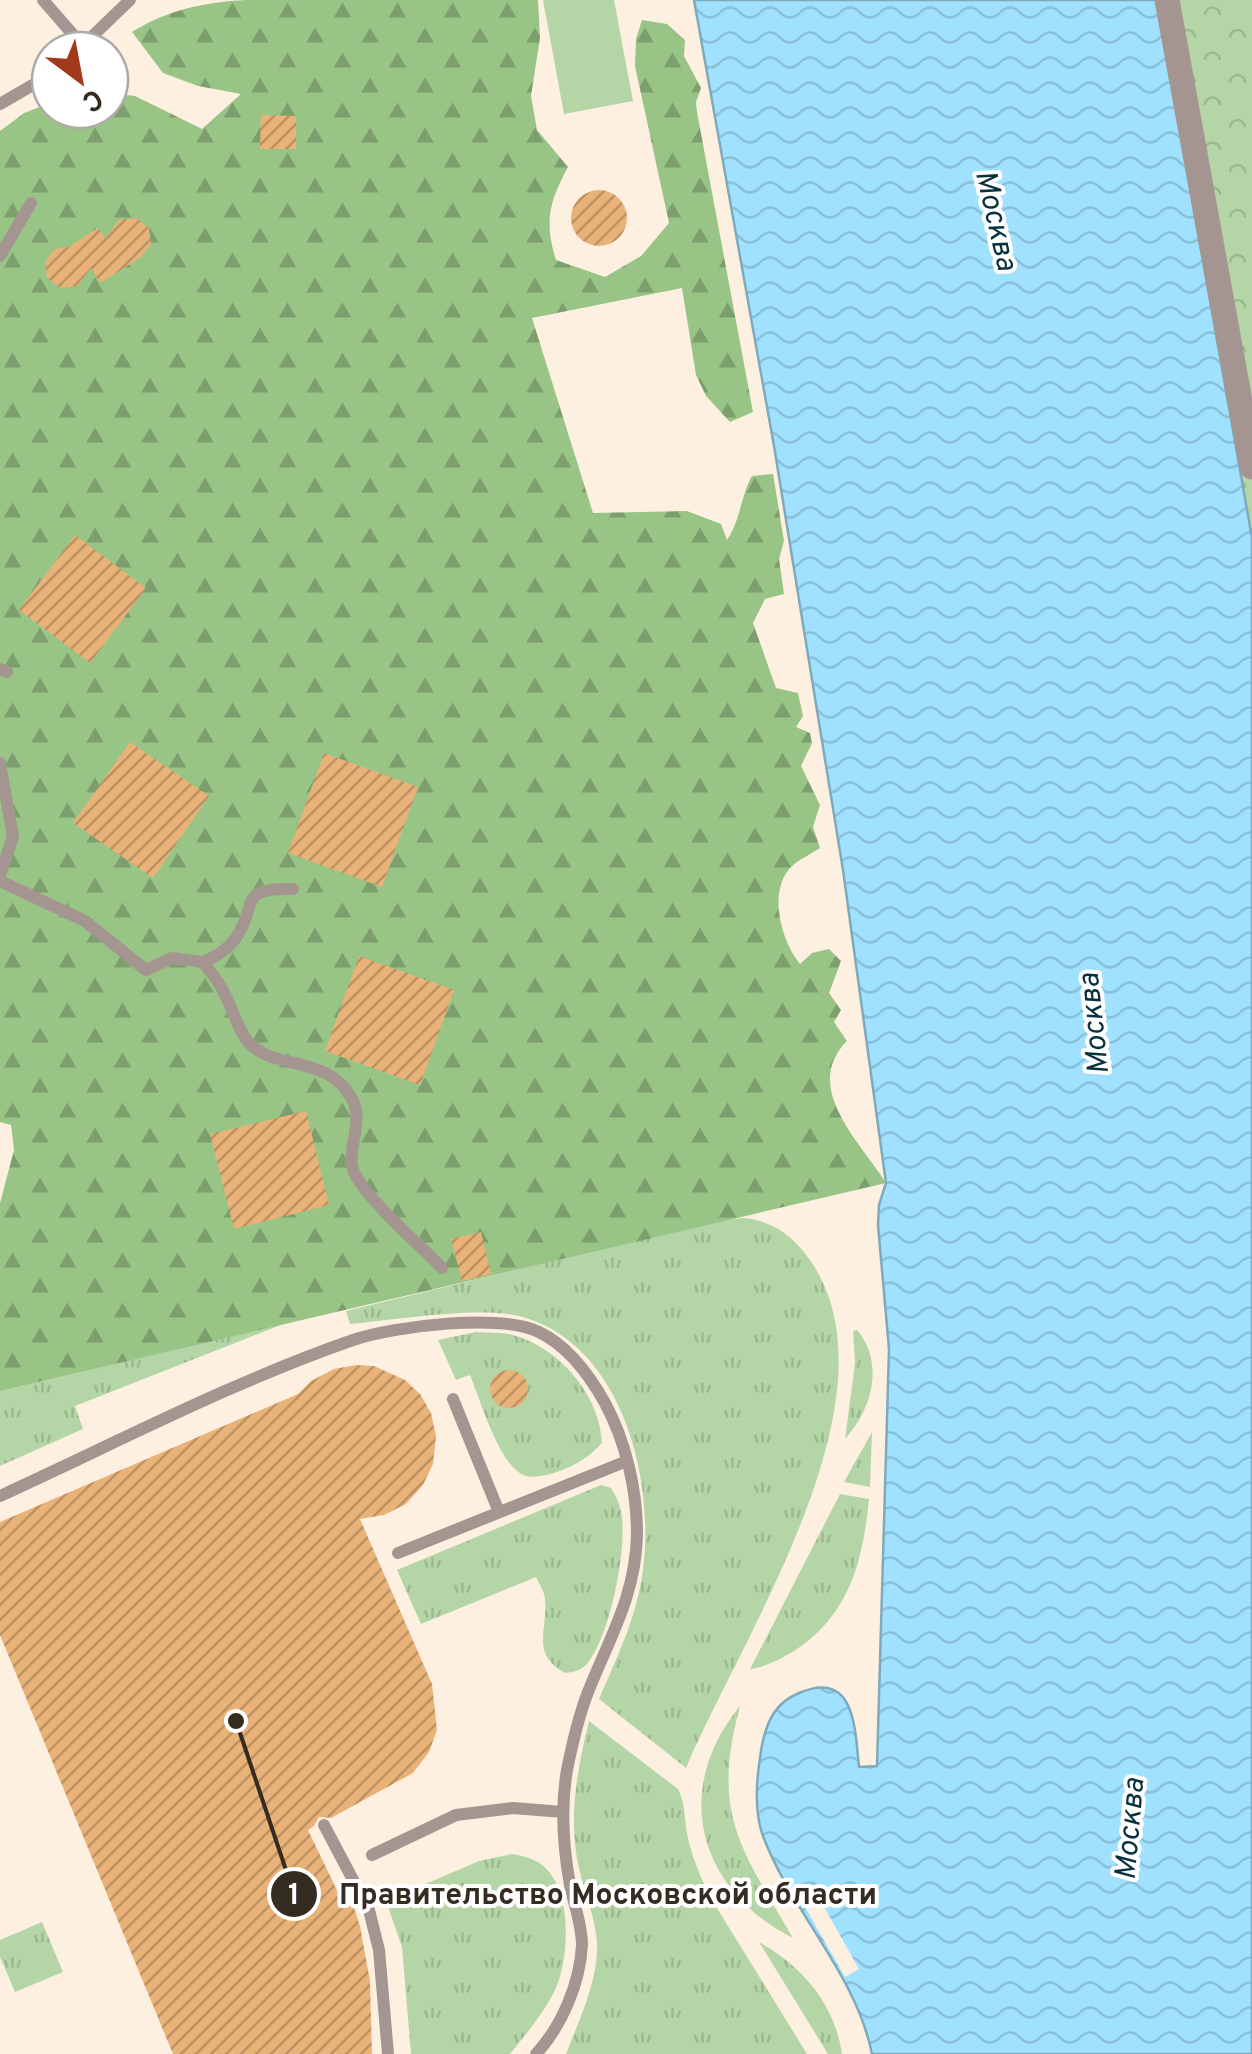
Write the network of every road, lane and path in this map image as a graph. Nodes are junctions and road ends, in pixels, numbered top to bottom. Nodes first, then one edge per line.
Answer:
1 (44, 0) edge
2 (130, 0) edge
3 (1168, 0) edge
4 (66, 30) edge
5 (99, 30) edge
6 (30, 87) edge
7 (0, 104) edge
8 (32, 203) dead end
9 (0, 256) edge
10 (1252, 467) edge
11 (0, 763) edge
12 (0, 878) edge
13 (293, 889) dead end
14 (202, 962) junction
15 (442, 1268) dead end
16 (453, 1398) dead end
17 (627, 1462) junction
18 (0, 1496) edge
19 (499, 1512) junction
20 (398, 1553) dead end
21 (563, 1812) junction
22 (324, 1825) dead end
23 (372, 1855) dead end
24 (551, 2038) junction
25 (388, 2054) edge
26 (536, 2054) edge
27 (546, 2054) edge

1 - 4 lane
2 - 5 lane
3 - 10 street
6 - 7 lane
8 - 9 lane
11 - 12 lane
12 - 14 lane
13 - 14 lane
14 - 15 lane
16 - 19 lane
17 - 18 lane
17 - 19 lane
17 - 21 lane
19 - 20 lane
21 - 23 lane
21 - 24 lane
22 - 25 lane
24 - 26 lane
24 - 27 lane

